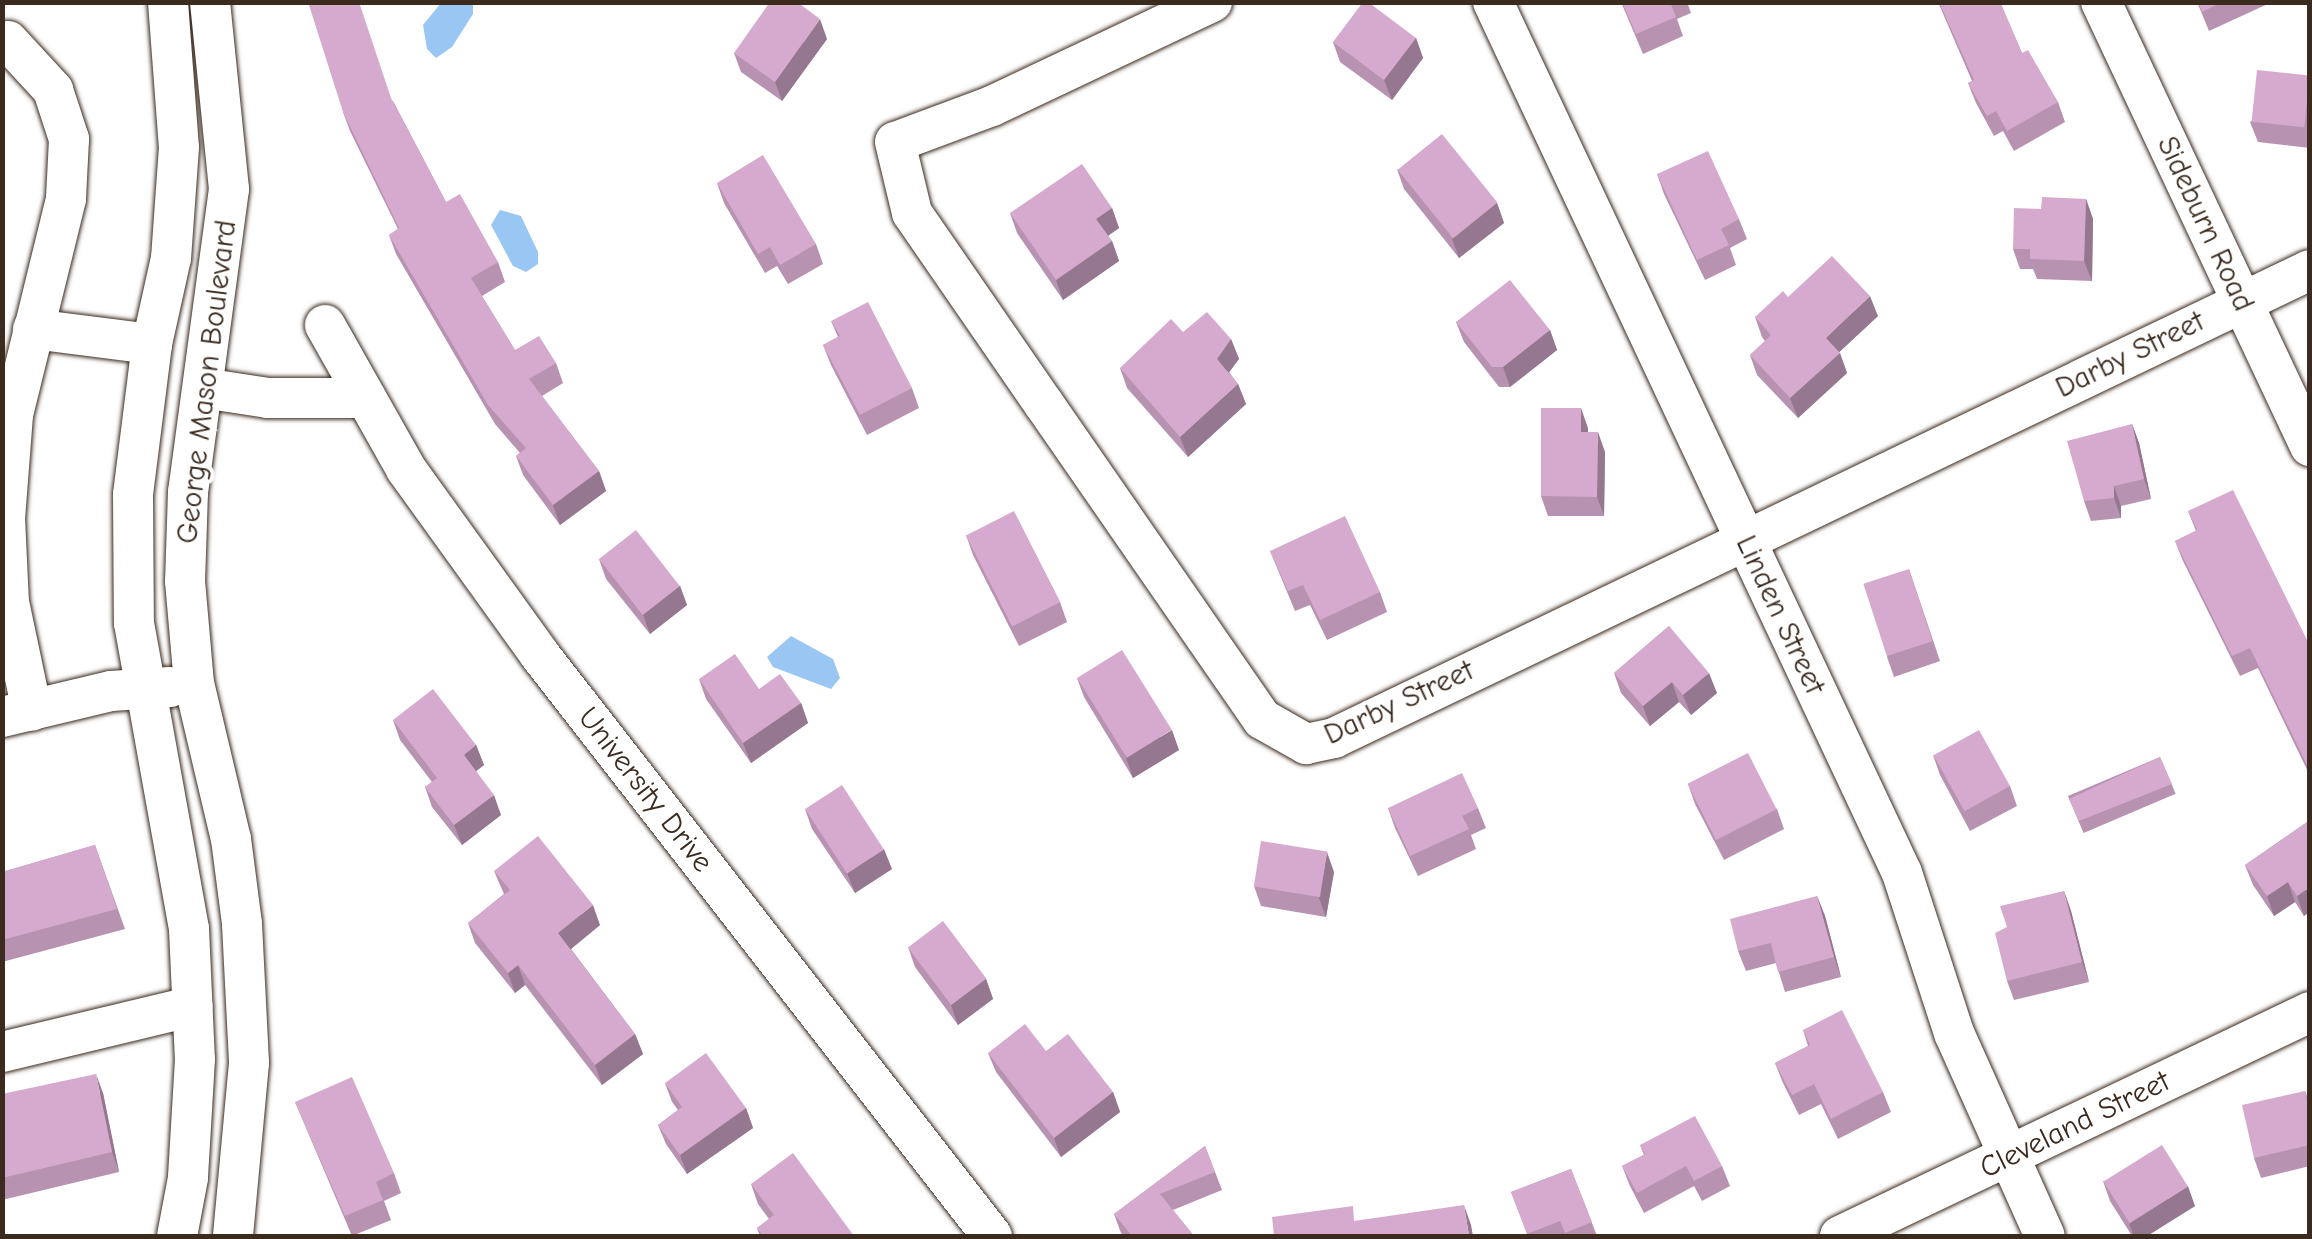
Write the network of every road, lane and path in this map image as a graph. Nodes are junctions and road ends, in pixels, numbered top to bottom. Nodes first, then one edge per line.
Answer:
1 (168, 2) edge
2 (210, 2) edge
3 (1212, 2) edge
4 (1494, 2) edge
5 (2100, 2) edge
6 (8, 41) dead end
7 (2310, 270) edge
8 (2241, 301) junction
9 (325, 325) dead end
10 (34, 329) junction
11 (152, 344) junction
12 (203, 388) junction
13 (366, 398) junction
14 (2310, 446) edge
15 (1745, 540) junction
16 (194, 683) junction
17 (146, 692) junction
18 (17, 714) edge
19 (181, 1009) junction
20 (2310, 1012) edge
21 (2, 1052) edge
22 (2008, 1158) junction
23 (176, 1236) edge
24 (233, 1236) edge
25 (992, 1236) edge
26 (1840, 1236) edge
27 (2044, 1236) edge

1 - 11 street, George Mason Boulevard
2 - 12 street, George Mason Boulevard
3 - 15 street, Darby Street
4 - 15 street, Linden Street
5 - 8 street, Sideburn Road
6 - 10 street
7 - 8 street, Darby Street
8 - 14 street, Sideburn Road
8 - 15 street, Darby Street
9 - 13 street, University Drive
10 - 11 street
10 - 18 street
11 - 17 street, George Mason Boulevard
12 - 13 street
12 - 16 street, George Mason Boulevard
13 - 25 street, University Drive
15 - 22 street, Linden Street
16 - 17 street
16 - 24 street, George Mason Boulevard
17 - 18 street
17 - 19 street, George Mason Boulevard
19 - 21 street
19 - 23 street, George Mason Boulevard
20 - 22 street, Cleveland Street
22 - 26 street, Cleveland Street
22 - 27 street, Linden Street

